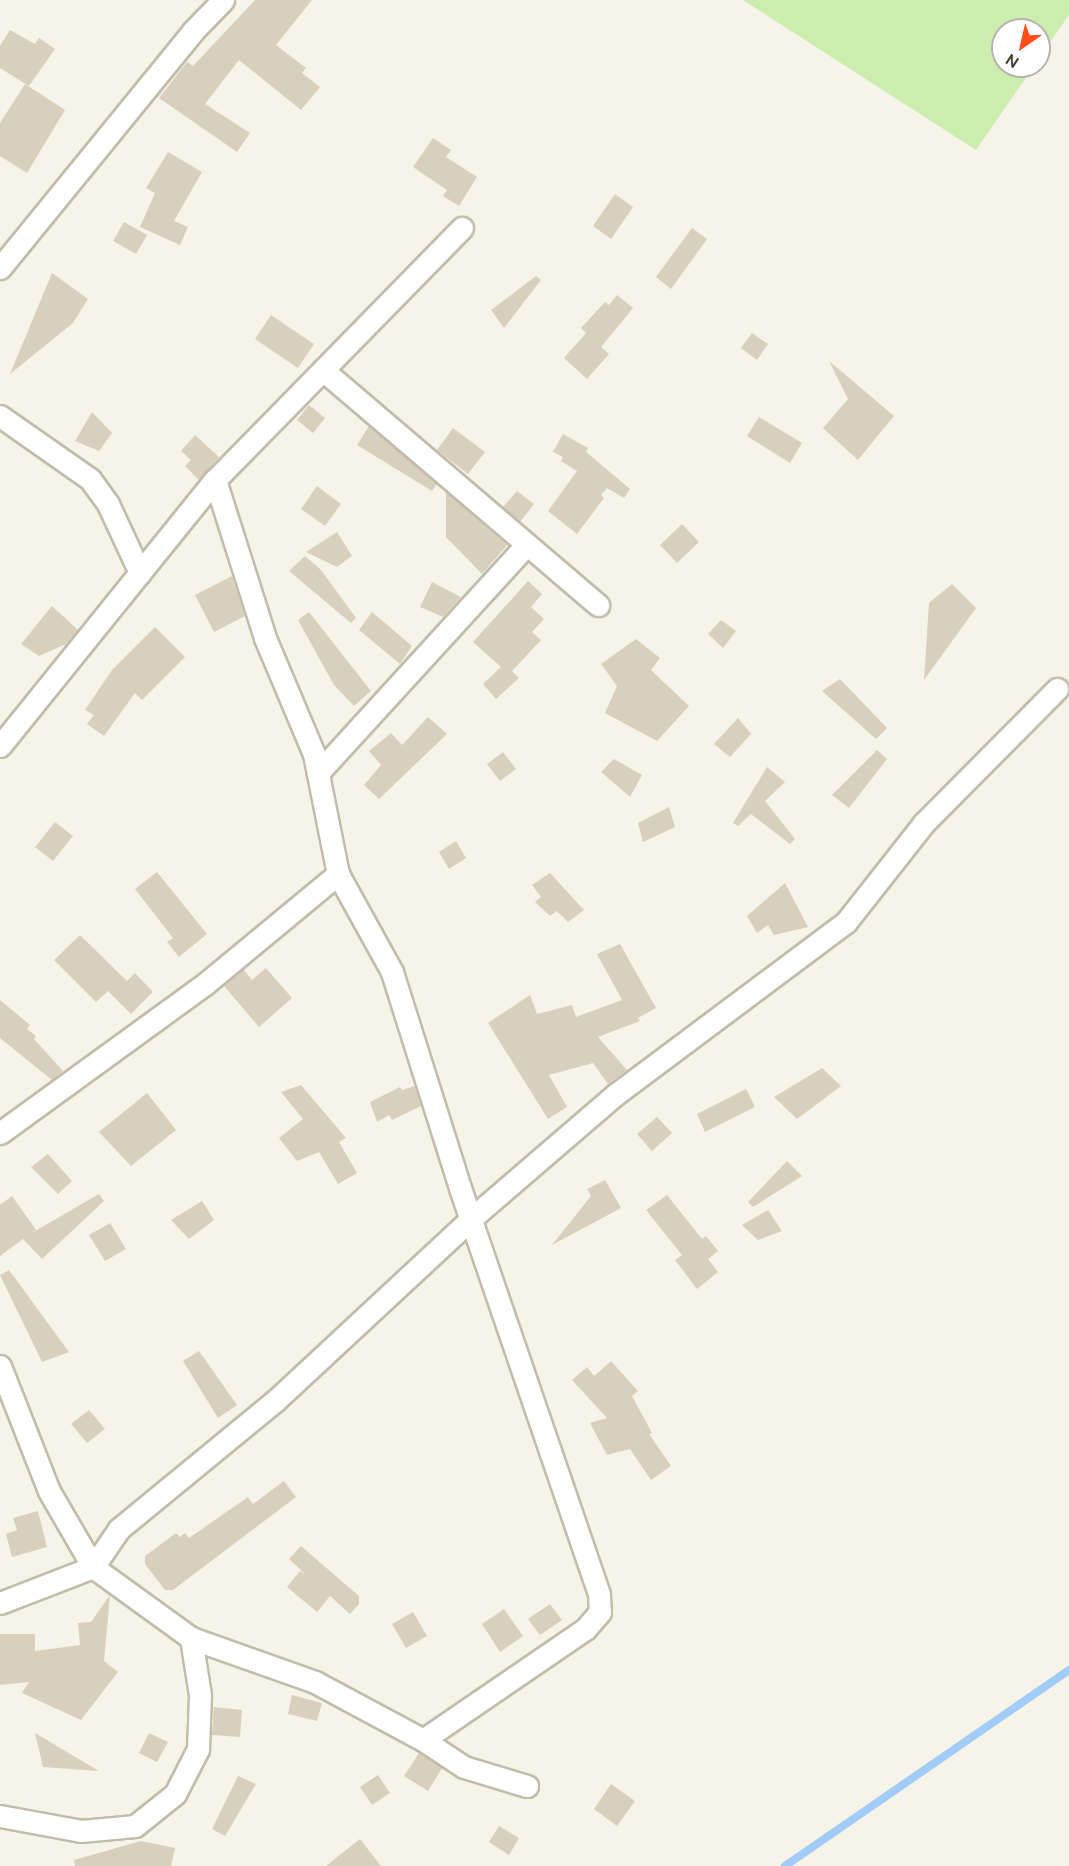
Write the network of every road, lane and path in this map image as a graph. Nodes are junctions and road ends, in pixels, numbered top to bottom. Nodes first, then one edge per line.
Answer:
1 (223, 0) edge
2 (462, 228) dead end
3 (0, 268) edge
4 (323, 369) junction
5 (0, 416) edge
6 (215, 480) junction
7 (526, 545) junction
8 (140, 573) junction
9 (598, 605) dead end
10 (1057, 689) dead end
11 (0, 746) edge
12 (318, 773) junction
13 (338, 874) junction
14 (0, 1133) edge
15 (473, 1217) junction
16 (0, 1366) edge
17 (93, 1567) junction
18 (0, 1603) edge
19 (191, 1638) junction
20 (423, 1740) junction
21 (527, 1786) dead end
22 (0, 1816) edge

1 - 3 street
2 - 4 street
4 - 6 street
4 - 7 street
5 - 8 street
6 - 8 street
6 - 12 street
7 - 9 street
7 - 12 street
8 - 11 street
10 - 15 street
12 - 13 street
13 - 14 street
13 - 15 street
15 - 17 street
15 - 20 street
16 - 17 street
17 - 18 street
17 - 19 street
19 - 20 street
19 - 22 street
20 - 21 street

